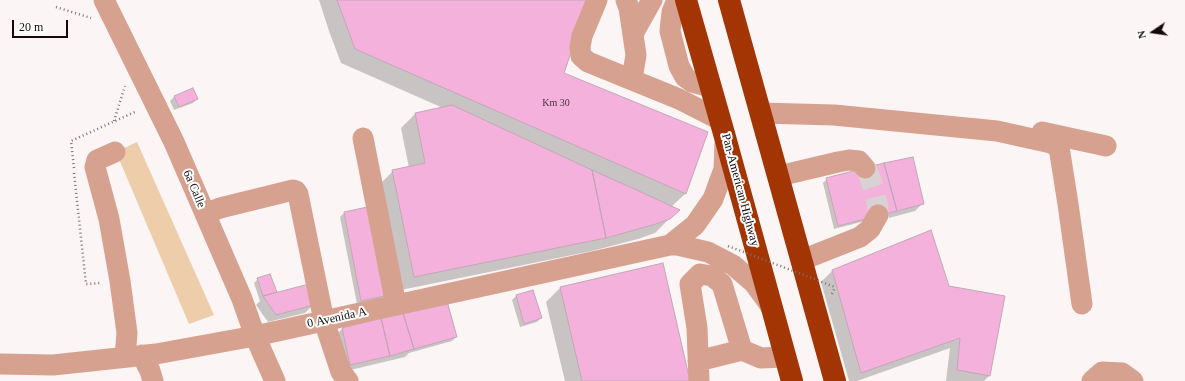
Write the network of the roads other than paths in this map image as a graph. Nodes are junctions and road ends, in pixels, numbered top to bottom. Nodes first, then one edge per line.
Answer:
1 (104, 0) edge
2 (597, 0) edge
3 (626, 0) edge
4 (652, 0) edge
5 (676, 0) edge
6 (686, 0) edge
7 (729, 0) edge
8 (633, 34) junction
9 (632, 79) junction
10 (711, 87) junction
11 (760, 108) junction
12 (723, 129) junction
13 (363, 138) dead end
14 (1106, 146) dead end
15 (115, 152) dead end
16 (865, 168) tunnel mouth
17 (779, 176) junction
18 (205, 214) junction
19 (878, 215) tunnel mouth
20 (670, 245) junction
21 (802, 260) junction
22 (1082, 304) dead end
23 (396, 305) junction
24 (771, 305) junction
25 (324, 321) junction
26 (256, 336) junction
27 (742, 350) junction
28 (134, 356) junction
29 (785, 357) junction
30 (0, 364) edge
31 (698, 371) edge
32 (153, 381) edge
33 (275, 381) edge
34 (348, 381) edge
35 (792, 381) edge
36 (835, 381) edge
37 (1092, 381) edge
38 (1133, 381) edge

1 - 18 street, 6a Calle
2 - 9 street
3 - 8 street
4 - 8 street
5 - 10 street
6 - 10 highway, Pan-American Highway
7 - 11 highway
8 - 9 street
9 - 12 street
10 - 12 highway, Pan-American Highway
11 - 14 street
11 - 17 highway
11 - 22 street
12 - 20 street, 0 Avenida A
12 - 24 highway, Pan-American Highway
13 - 23 street
15 - 28 street
16 - 17 street
17 - 21 highway
18 - 25 street
18 - 26 street, 6a Calle
19 - 21 street
20 - 23 street, 0 Avenida A
20 - 24 street, 0 Avenida A
21 - 36 highway
23 - 25 street, 0 Avenida A
24 - 29 highway, Pan-American Highway
25 - 26 street, 0 Avenida A
25 - 34 street
26 - 28 street, 0 Avenida A
26 - 33 street, 6a Calle
27 - 29 street
27 - 31 street
27 - 31 street
28 - 30 street, 0 Avenida A
28 - 32 street
29 - 35 highway, Pan-American Highway
37 - 38 street

